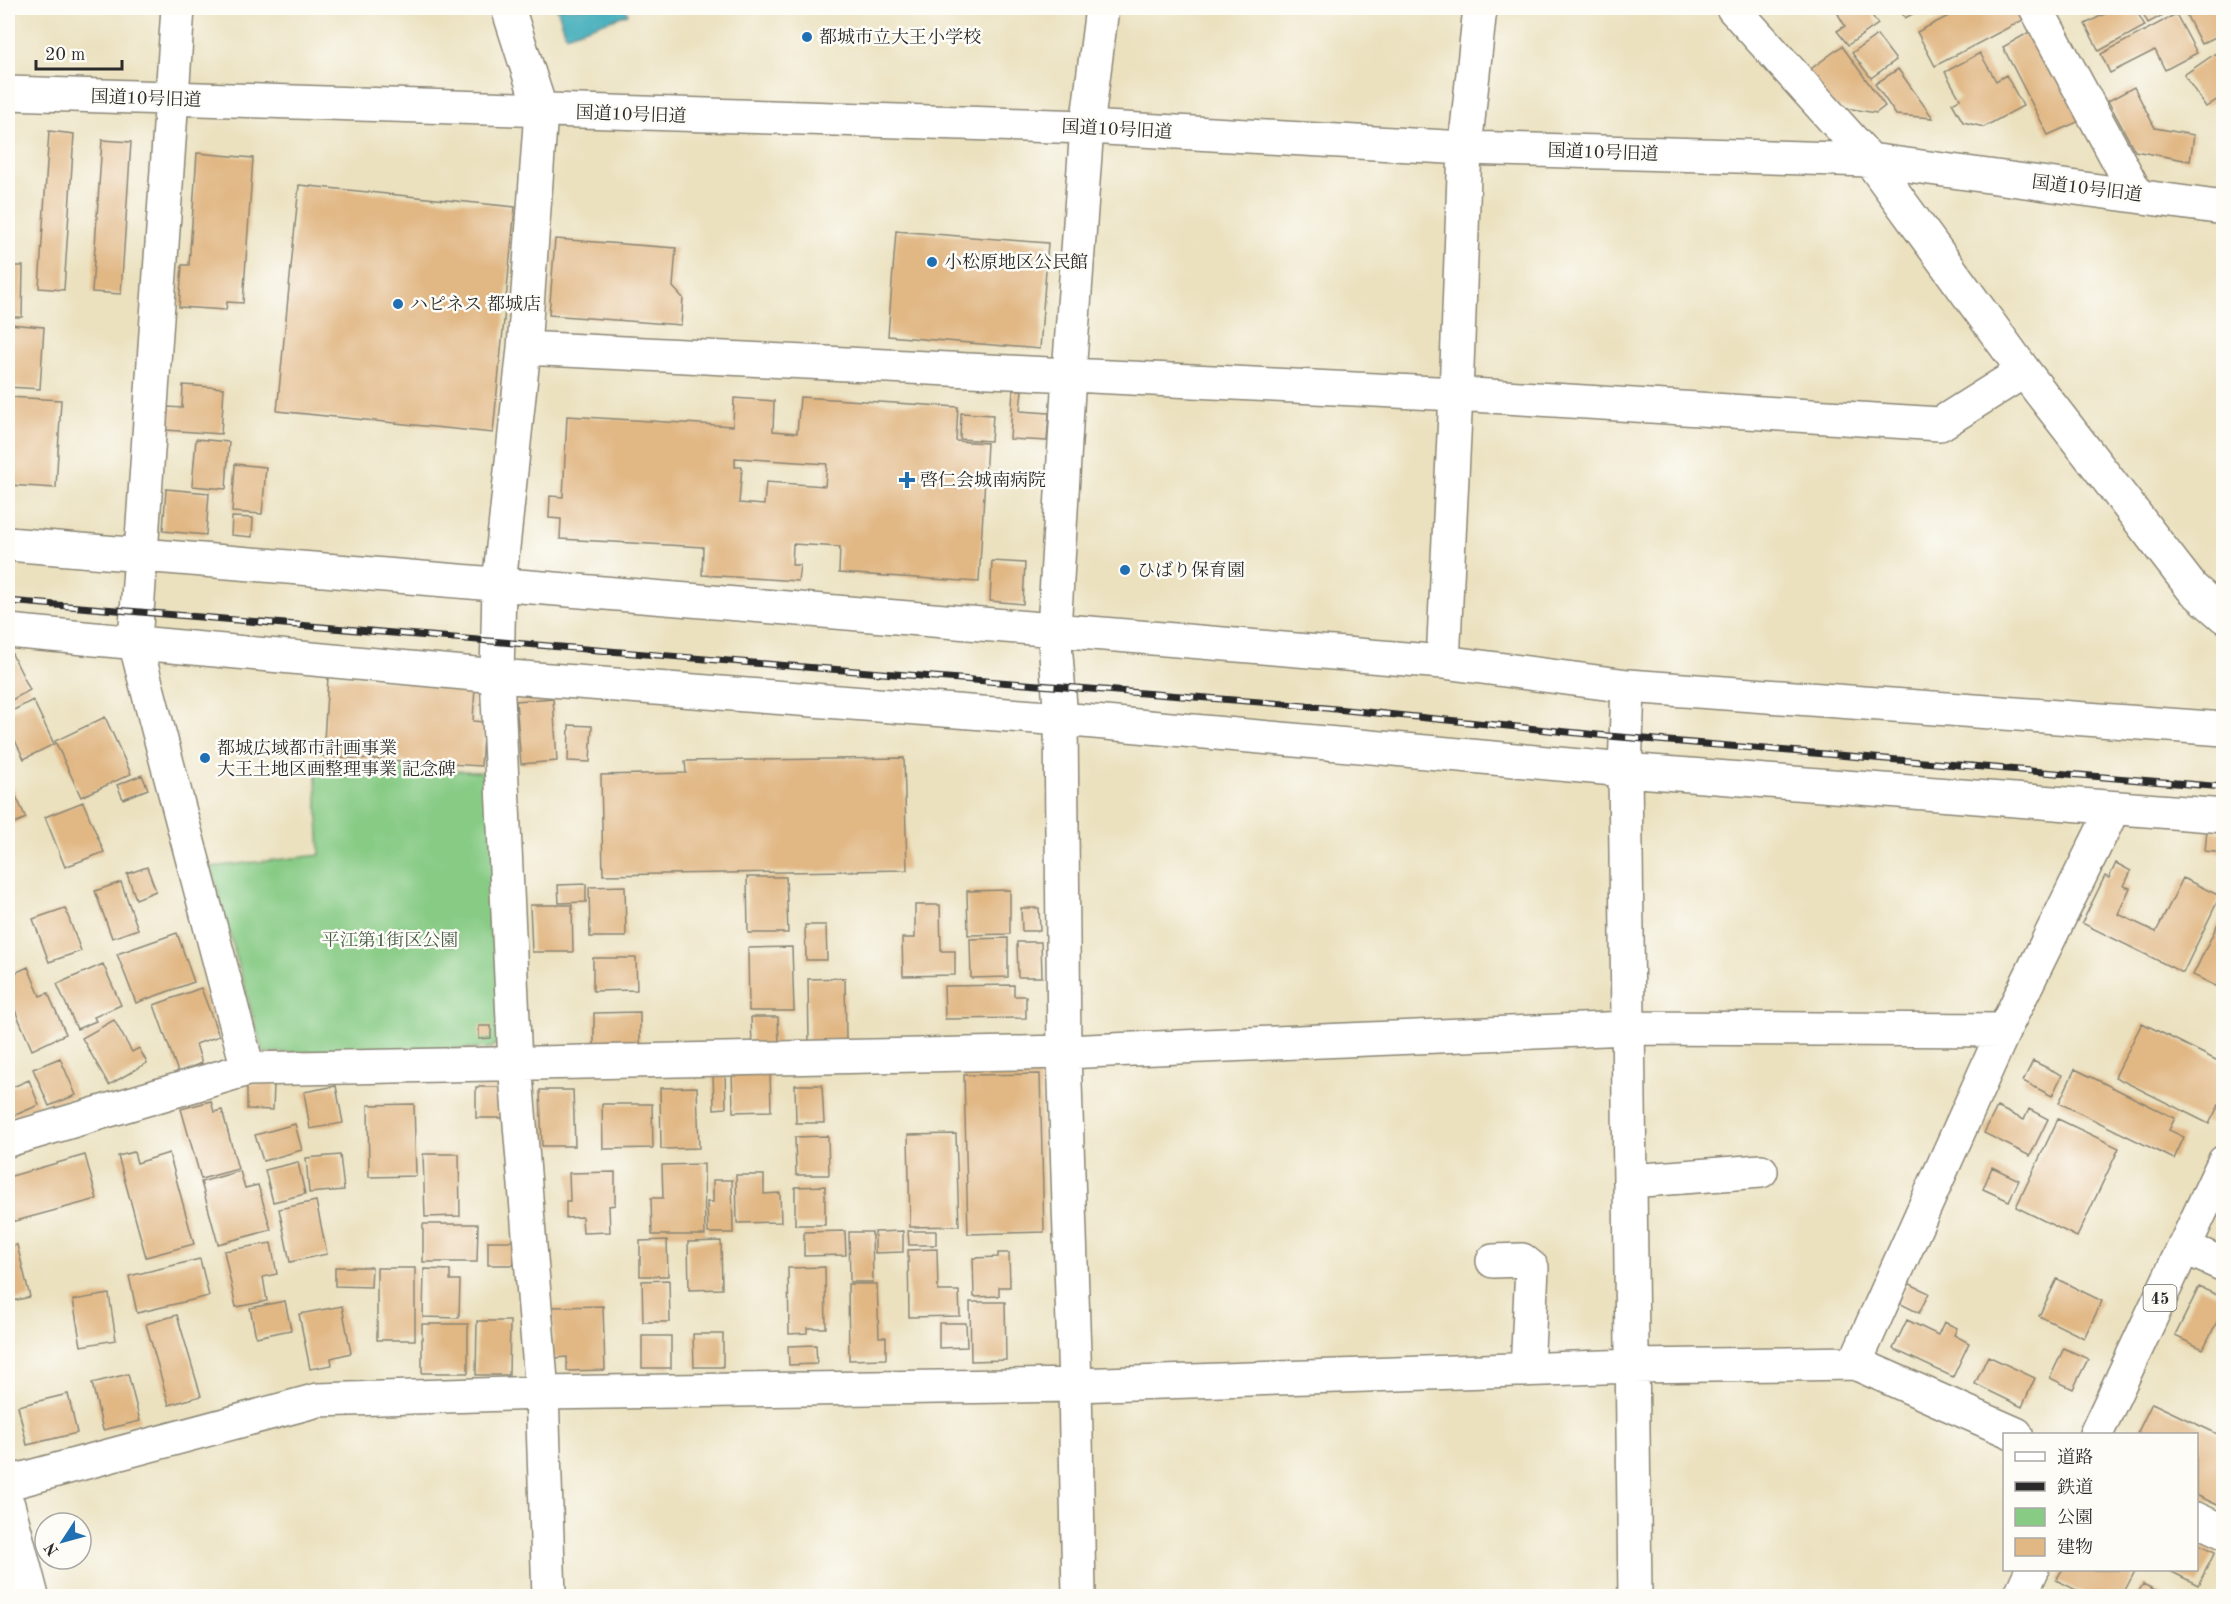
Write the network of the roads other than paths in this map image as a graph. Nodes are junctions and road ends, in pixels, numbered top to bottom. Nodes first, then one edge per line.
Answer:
1 (178, 8) edge
2 (508, 8) edge
3 (1102, 8) edge
4 (1480, 8) edge
5 (1733, 8) edge
6 (2036, 8) edge
7 (8, 93) edge
8 (172, 99) junction
9 (541, 111) junction
10 (1087, 127) junction
11 (1465, 148) junction
12 (1870, 160) junction
13 (2136, 195) junction
14 (2223, 208) edge
15 (524, 348) junction
16 (2024, 371) junction
17 (1069, 374) junction
18 (1456, 394) junction
19 (8, 544) edge
20 (139, 556) junction
21 (500, 585) junction
22 (2223, 616) edge
23 (1054, 630) junction
24 (8, 631) edge
25 (135, 642) junction
26 (1443, 662) junction
27 (497, 676) junction
28 (1628, 686) junction
29 (1061, 719) junction
30 (2223, 729) edge
31 (1625, 770) junction
32 (2113, 809) junction
33 (2223, 816) edge
34 (1628, 1028) junction
35 (2004, 1030) junction
36 (1064, 1052) junction
37 (515, 1063) junction
38 (248, 1069) junction
39 (8, 1140) edge
40 (2223, 1162) edge
41 (1761, 1171) dead end
42 (1630, 1181) junction
43 (2184, 1246) junction
44 (1493, 1261) dead end
45 (2223, 1265) edge
46 (1855, 1363) junction
47 (1632, 1366) junction
48 (1527, 1370) junction
49 (1076, 1385) junction
50 (542, 1393) junction
51 (2014, 1433) edge
52 (2096, 1433) edge
53 (8, 1483) edge
54 (8, 1505) edge
55 (2198, 1520) edge
56 (2223, 1532) edge
57 (2031, 1571) edge
58 (32, 1596) edge
59 (549, 1596) edge
60 (1079, 1596) edge
61 (1635, 1596) edge
62 (2020, 1596) edge

1 - 8 street
2 - 9 street
3 - 10 street
4 - 11 street
5 - 12 street
6 - 13 street
7 - 8 street, 国道10号旧道
8 - 9 street, 国道10号旧道
8 - 20 street
9 - 10 street, 国道10号旧道
9 - 15 street
10 - 11 street, 国道10号旧道
10 - 17 street
11 - 12 street, 国道10号旧道
11 - 18 street
12 - 13 street, 国道10号旧道
12 - 16 street
13 - 14 street, 国道10号旧道
15 - 17 street
15 - 21 street
16 - 18 street
16 - 22 street
17 - 18 street
17 - 23 street
18 - 26 street
19 - 20 street
20 - 21 street
20 - 25 street
21 - 23 street
21 - 27 street
23 - 26 street
23 - 29 street
24 - 25 street
25 - 27 street
25 - 38 street
26 - 28 street
27 - 29 street
27 - 37 street
28 - 30 street
28 - 31 street
29 - 31 street
29 - 36 street
31 - 32 street
31 - 34 street
32 - 33 street
32 - 35 street
34 - 35 street
34 - 36 street
34 - 42 street
35 - 46 street
36 - 37 street
36 - 49 street
37 - 38 street
37 - 50 street
38 - 39 street
40 - 43 street, 45
41 - 42 street
42 - 47 street
43 - 45 street
43 - 52 street, 45
44 - 48 street
46 - 47 street
46 - 51 street
47 - 48 street
47 - 61 street
48 - 49 street
49 - 50 street
49 - 60 street
50 - 53 street
50 - 59 street
54 - 58 street
55 - 56 street
57 - 62 street

